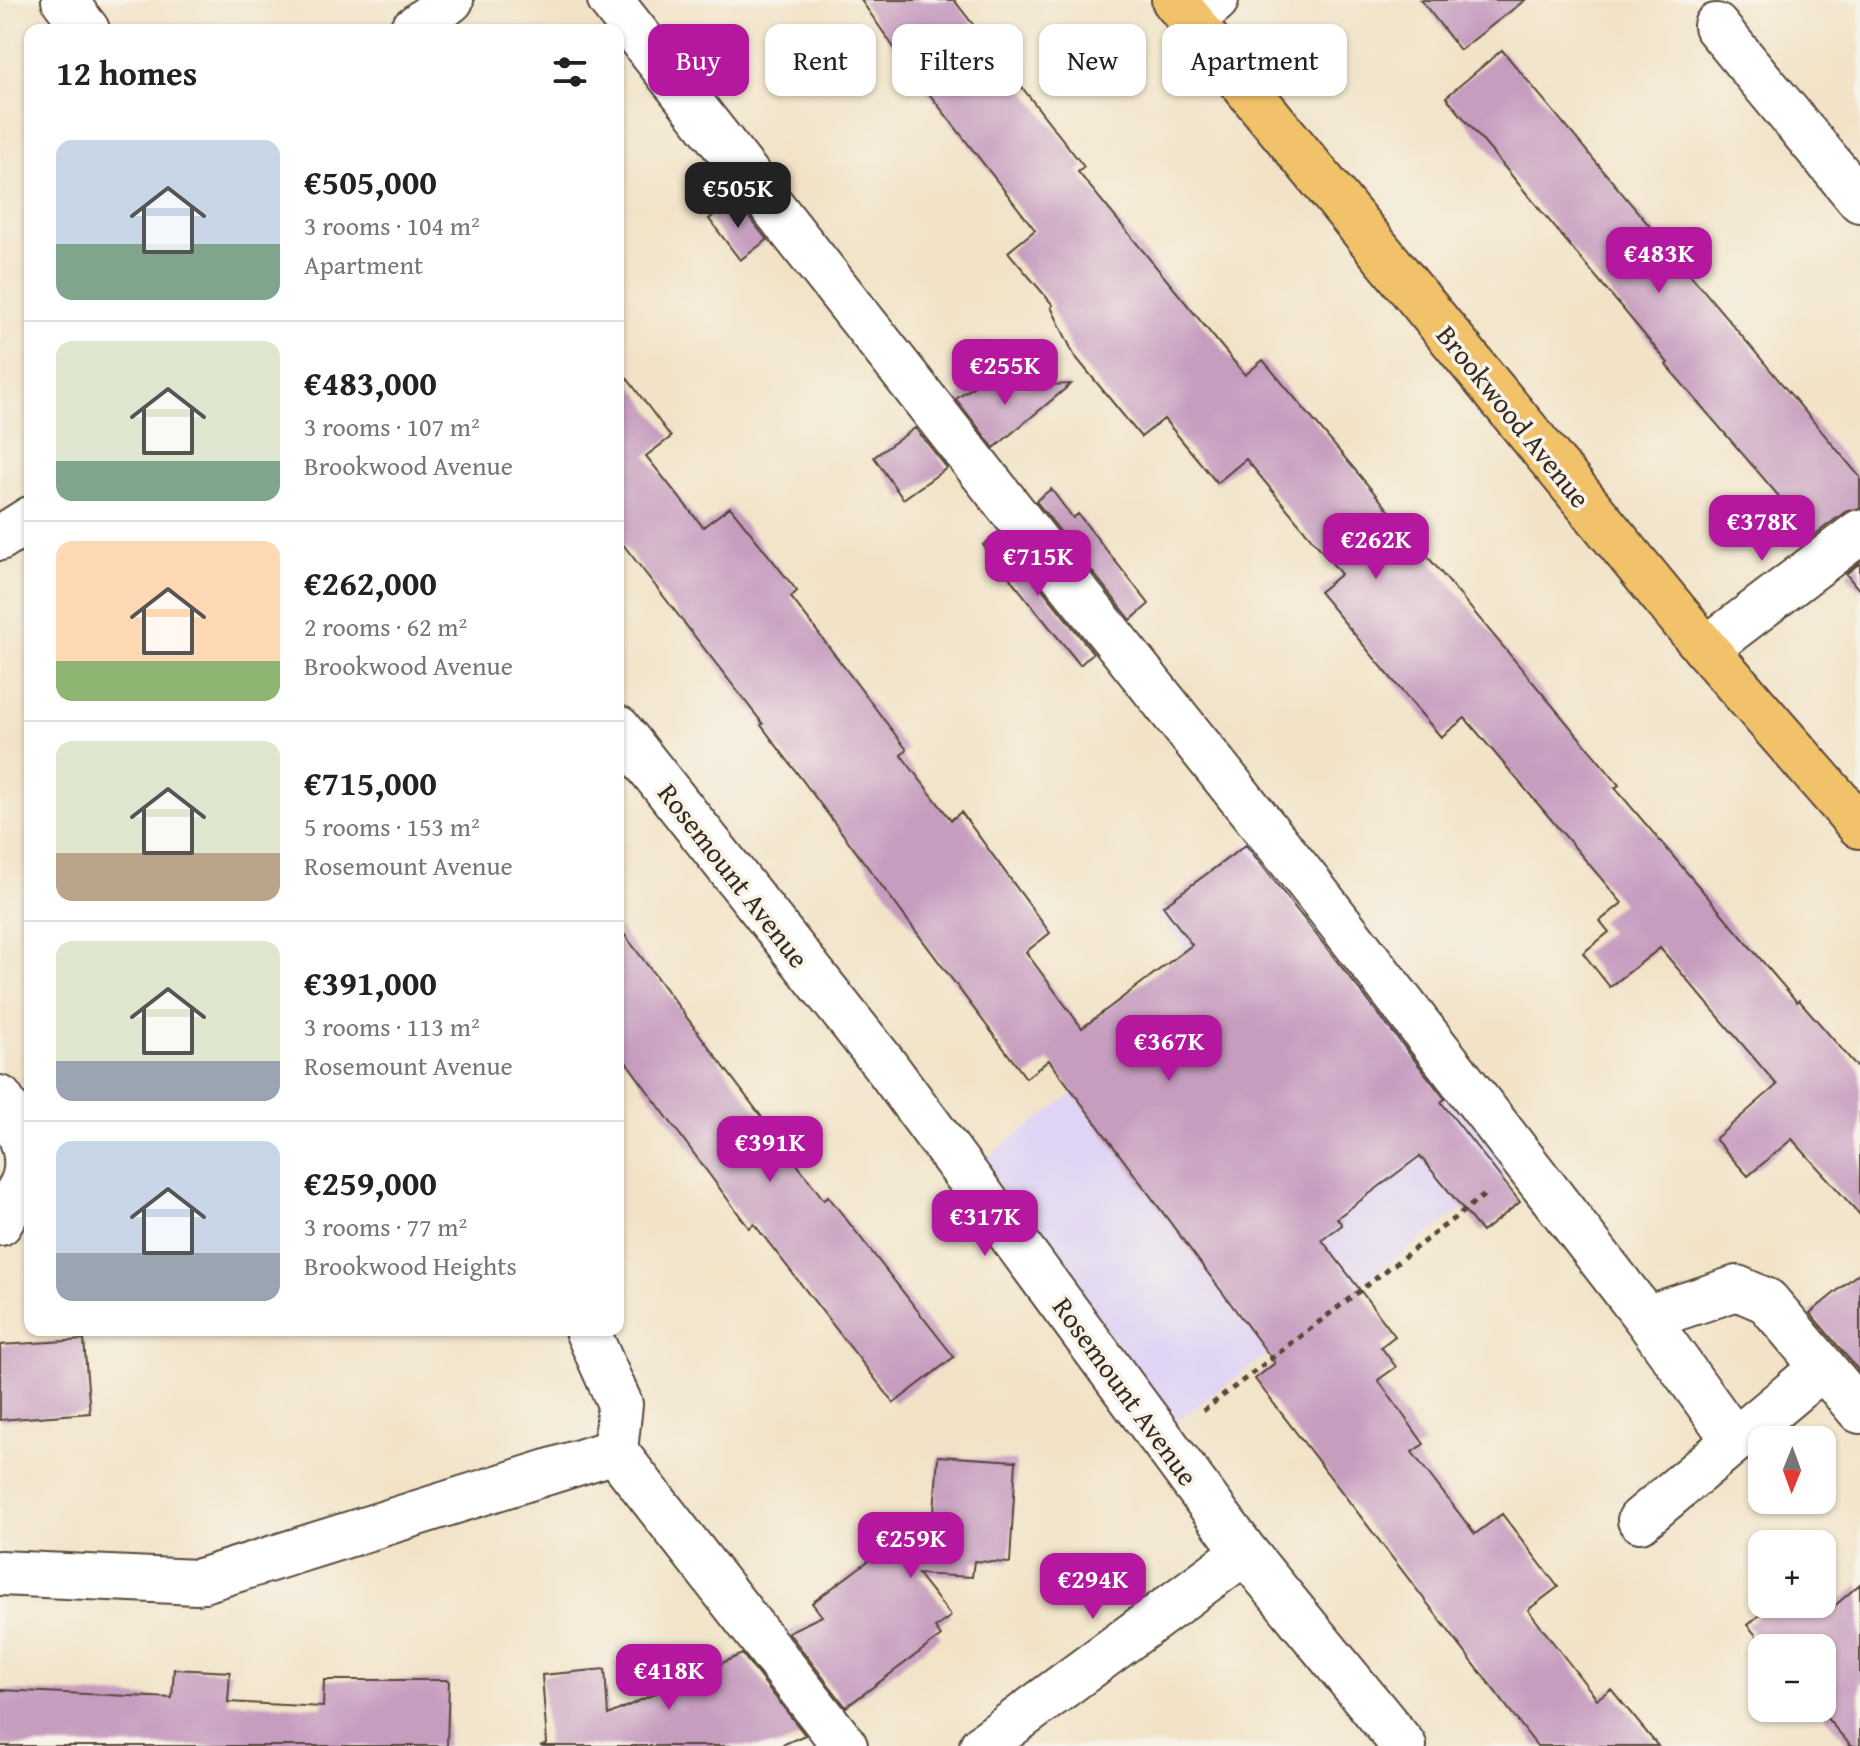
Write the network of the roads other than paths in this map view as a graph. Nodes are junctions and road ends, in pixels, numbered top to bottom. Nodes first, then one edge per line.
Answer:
1 (64, 0) edge
2 (451, 0) edge
3 (610, 0) edge
4 (1193, 7) edge
5 (82, 24) edge
6 (420, 24) edge
7 (1716, 26) dead end
8 (1860, 200) edge
9 (24, 523) edge
10 (1860, 532) edge
11 (0, 538) edge
12 (1706, 649) junction
13 (624, 736) edge
14 (1860, 826) edge
15 (0, 1098) edge
16 (24, 1144) edge
17 (24, 1180) edge
18 (0, 1223) edge
19 (1646, 1318) junction
20 (590, 1336) edge
21 (1823, 1367) junction
22 (1860, 1411) edge
23 (1735, 1441) junction
24 (615, 1451) junction
25 (1640, 1520) dead end
26 (1245, 1552) junction
27 (0, 1573) edge
28 (845, 1746) edge
29 (982, 1746) edge
30 (1404, 1746) edge

1 - 5 street
2 - 6 street
3 - 19 street
4 - 12 main road, Brookwood Avenue
7 - 8 street
9 - 11 street
10 - 12 street
12 - 14 main road, Brookwood Avenue
13 - 26 street, Rosemount Avenue
15 - 16 street
17 - 18 street
19 - 21 street
19 - 23 street
20 - 24 street
21 - 22 street
21 - 23 street
23 - 25 street
24 - 27 street
24 - 28 street
26 - 29 street
26 - 30 street, Rosemount Avenue

